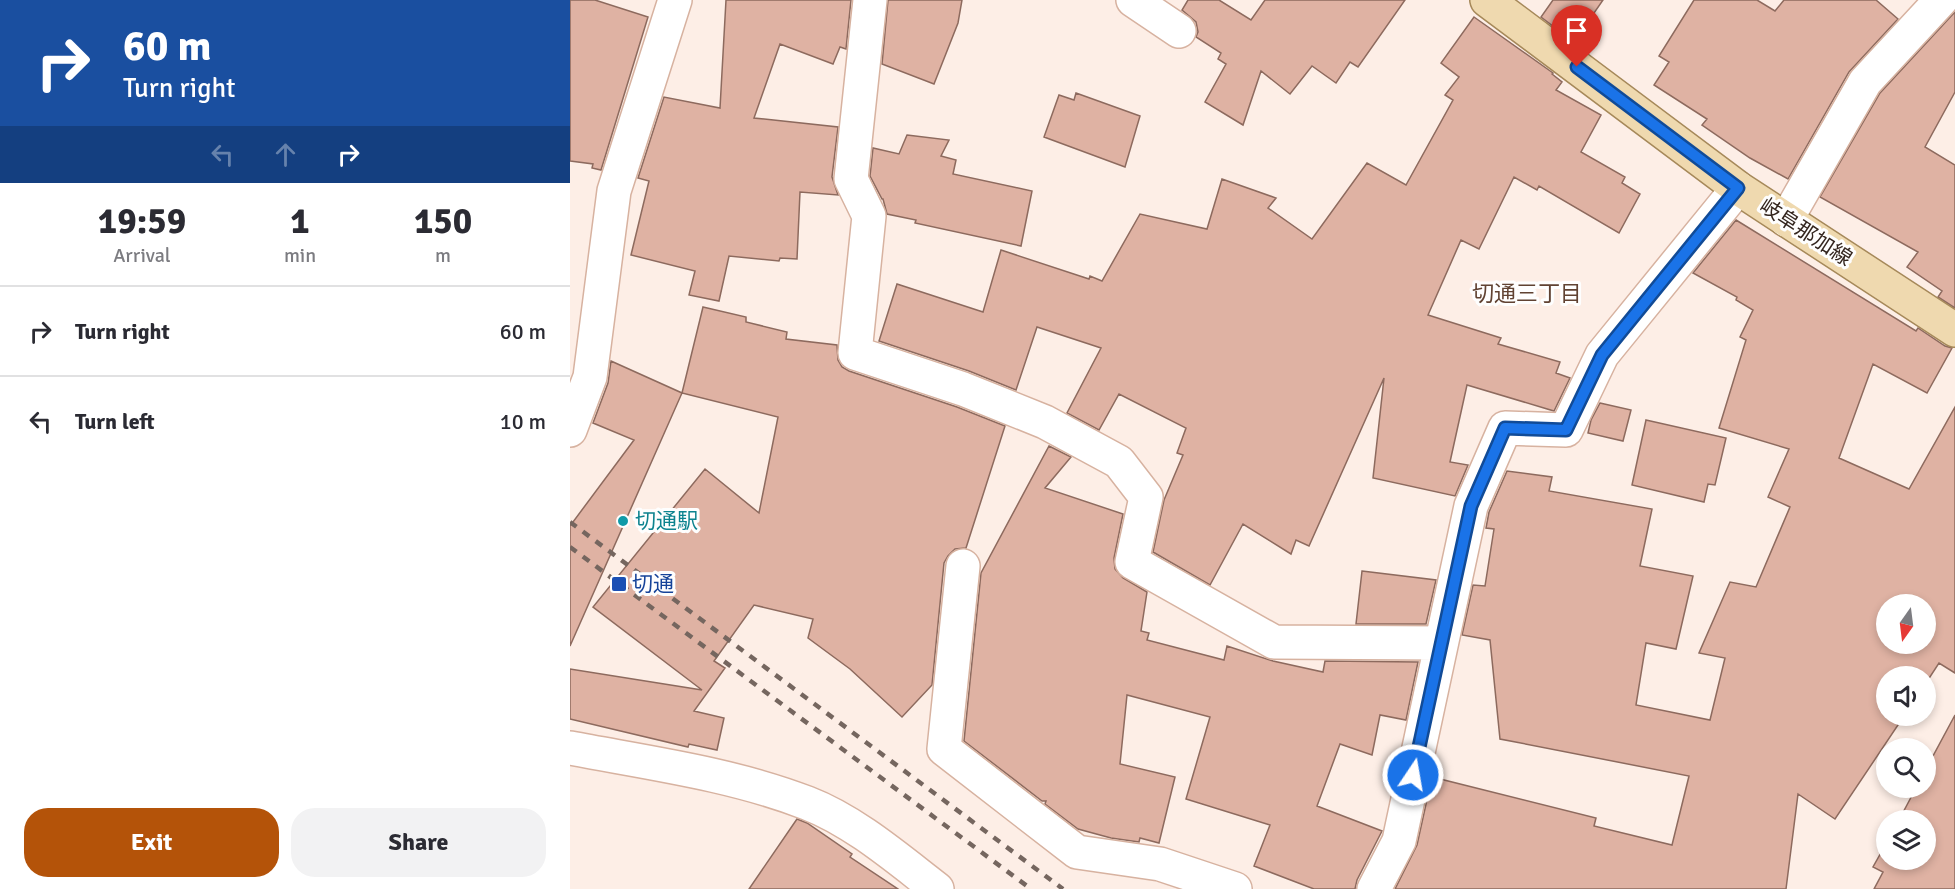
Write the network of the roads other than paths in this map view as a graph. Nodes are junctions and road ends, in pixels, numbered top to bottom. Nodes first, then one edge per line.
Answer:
1 (870, 0) edge
2 (1133, 0) edge
3 (1487, 0) edge
4 (1941, 0) edge
5 (673, 1) edge
6 (1179, 31) dead end
7 (1738, 188) junction
8 (1786, 220) junction
9 (1955, 330) edge
10 (570, 430) edge
11 (963, 566) dead end
12 (1441, 643) junction
13 (570, 748) edge
14 (938, 889) edge
15 (1235, 889) edge
16 (1374, 889) edge

1 - 12 street
2 - 6 street
3 - 7 main road, 岐阜那加線
4 - 8 street
5 - 10 street
7 - 8 main road, 岐阜那加線
7 - 12 street
8 - 9 main road, 岐阜那加線
11 - 15 street
12 - 16 street
13 - 14 street

